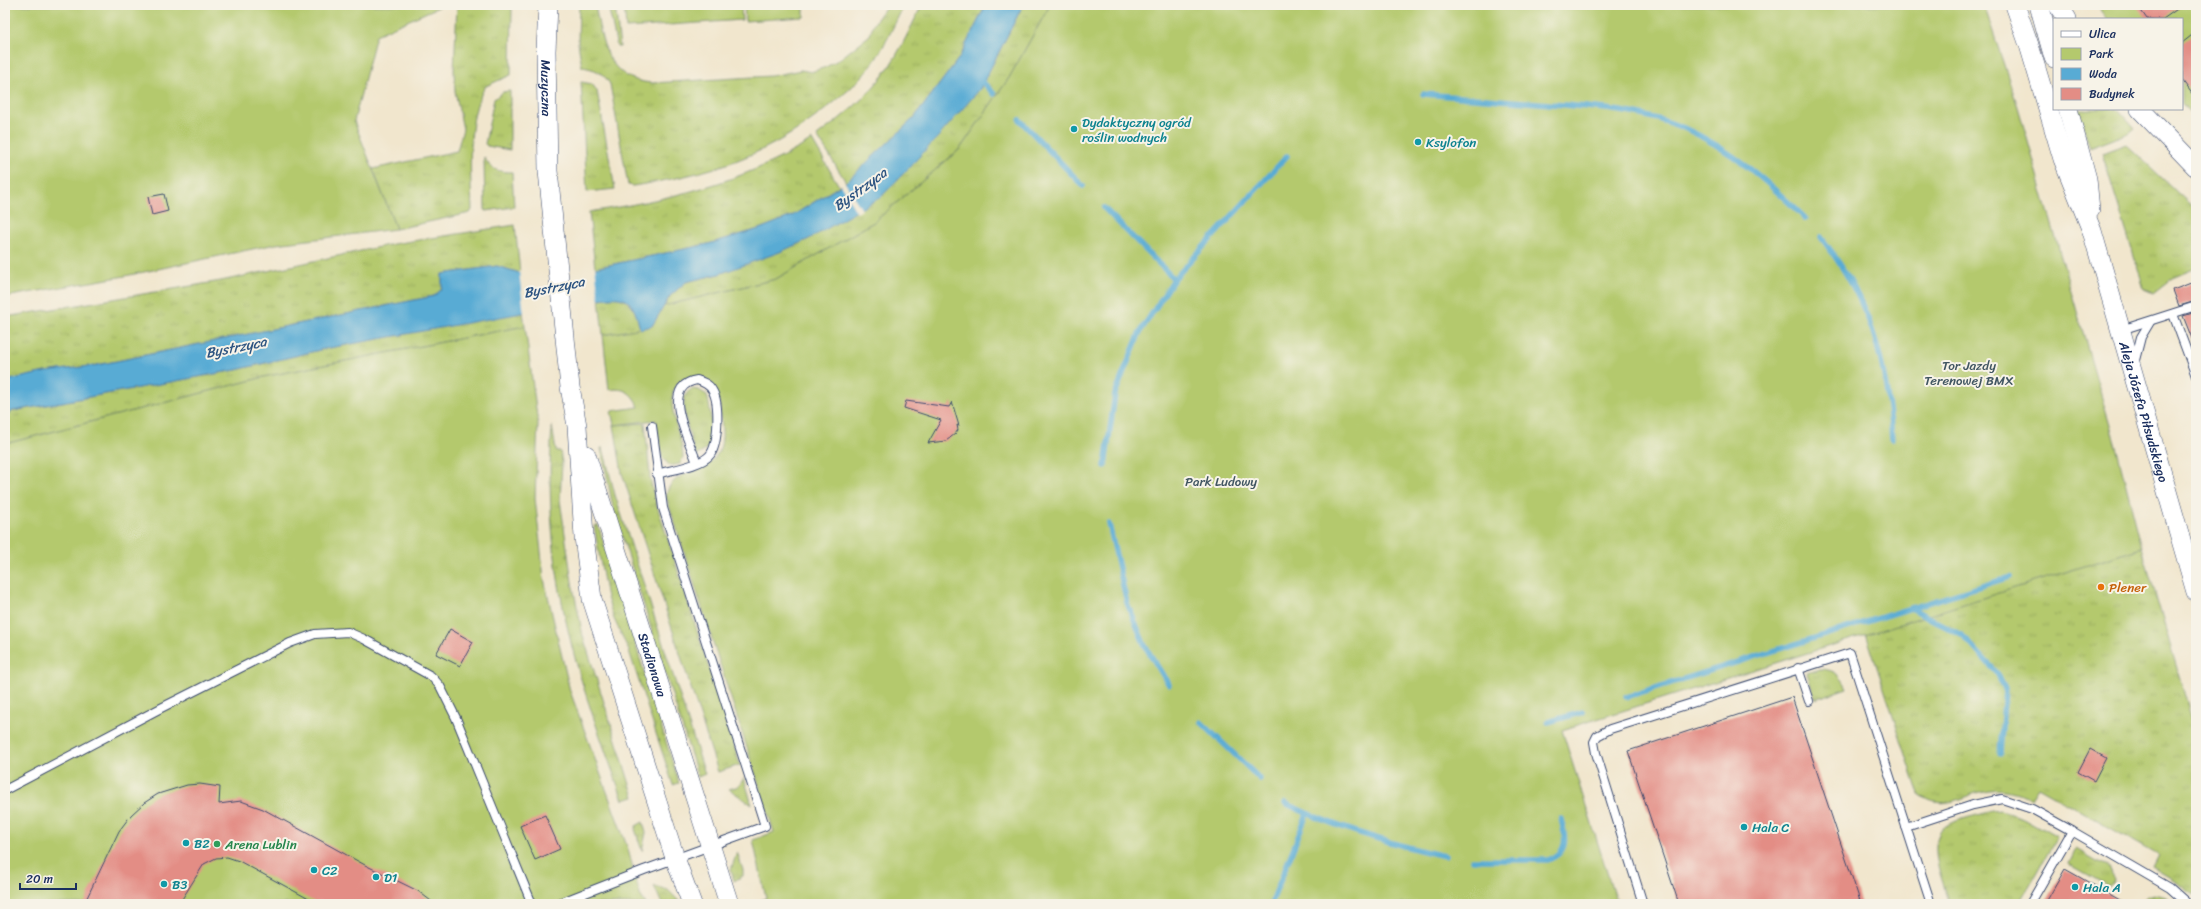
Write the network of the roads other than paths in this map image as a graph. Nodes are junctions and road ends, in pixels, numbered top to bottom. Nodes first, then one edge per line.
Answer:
1 (548, 5) edge
2 (2015, 5) edge
3 (2039, 5) edge
4 (2058, 5) edge
5 (2066, 18) edge
6 (2053, 54) edge
7 (2068, 110) edge
8 (2141, 110) edge
9 (2196, 167) edge
10 (2092, 231) junction
11 (2196, 306) edge
12 (2173, 314) junction
13 (2150, 322) junction
14 (2121, 330) junction
15 (2133, 371) junction
16 (2196, 376) edge
17 (570, 387) joint
18 (577, 426) junction
19 (652, 426) dead end
20 (698, 463) junction
21 (657, 474) junction
22 (2196, 592) edge
23 (1798, 668) junction
24 (1808, 701) dead end
25 (5, 790) edge
26 (1906, 827) junction
27 (2072, 831) junction
28 (709, 846) junction
29 (675, 858) junction
30 (532, 904) edge
31 (557, 904) edge
32 (692, 904) edge
33 (729, 904) edge
34 (1643, 904) edge
35 (1930, 904) edge
36 (2030, 904) edge
37 (2188, 904) edge

1 - 17 street, Muzyczna
2 - 10 street, Aleja Józefa Piłsudskiego
3 - 6 street
4 - 5 street
7 - 10 street, Aleja Józefa Piłsudskiego
8 - 9 street
10 - 14 street, Aleja Józefa Piłsudskiego
11 - 12 lane
12 - 13 lane
12 - 16 lane
13 - 14 lane
13 - 15 lane
14 - 15 street, Aleja Józefa Piłsudskiego
15 - 22 street, Aleja Józefa Piłsudskiego
17 - 18 street, Stadionowa
18 - 28 street, Stadionowa
18 - 29 street, Stadionowa
19 - 21 lane
20 - 20 lane
20 - 21 lane
21 - 28 lane
23 - 24 lane
23 - 26 lane
23 - 34 lane
25 - 30 lane
26 - 27 lane
26 - 35 lane
27 - 36 lane
27 - 37 lane
28 - 29 lane
28 - 33 street, Stadionowa
29 - 31 lane
29 - 32 street, Stadionowa

